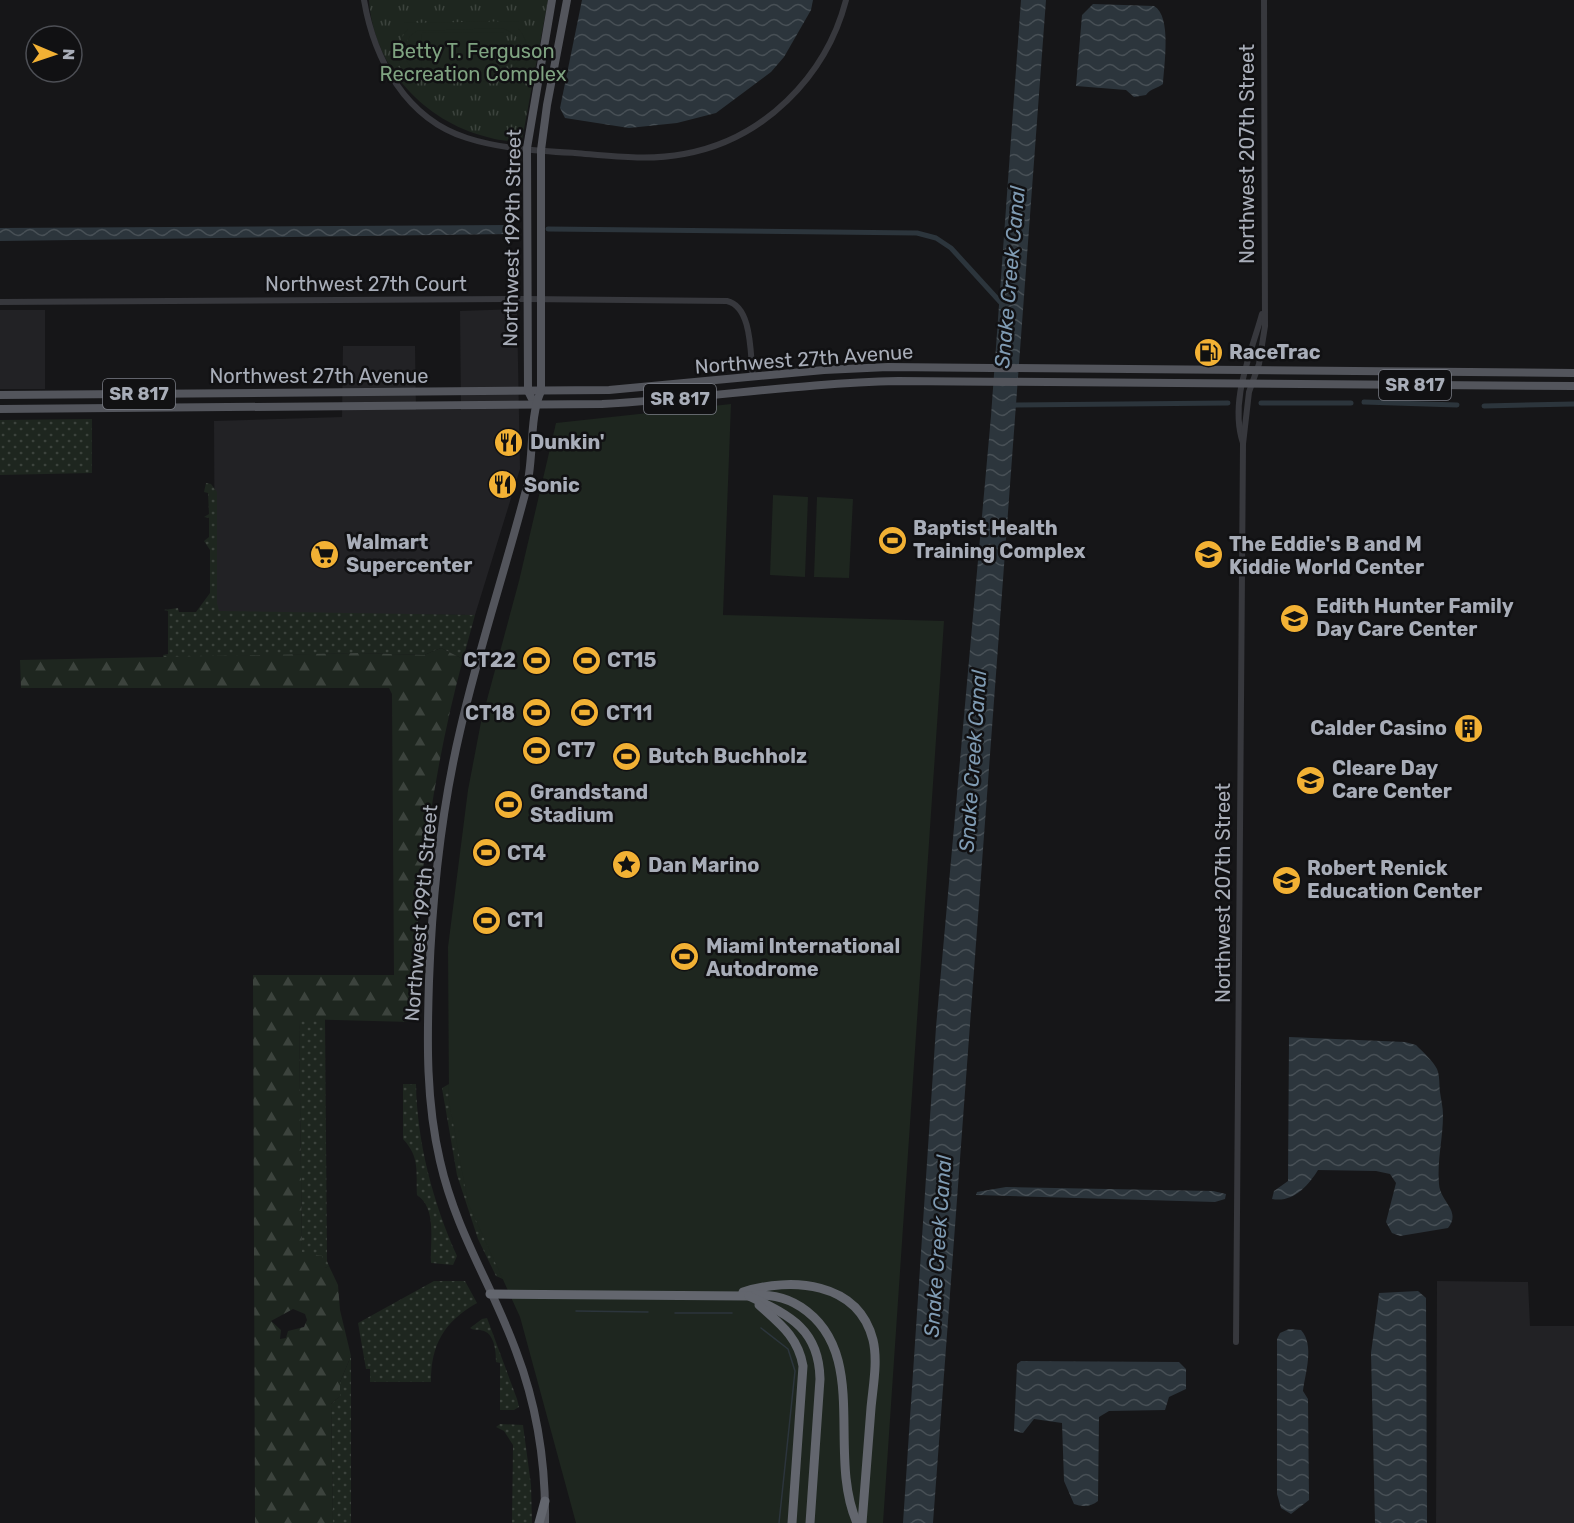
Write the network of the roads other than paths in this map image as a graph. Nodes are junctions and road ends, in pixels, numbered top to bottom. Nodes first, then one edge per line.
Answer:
1 (363, 0) edge
2 (552, 0) edge
3 (567, 0) edge
4 (846, 0) edge
5 (1264, 0) edge
6 (527, 148) junction
7 (541, 150) junction
8 (526, 299) junction
9 (541, 299) junction
10 (0, 302) edge
11 (1263, 309) junction
12 (824, 370) junction
13 (1246, 370) junction
14 (1257, 370) junction
15 (1357, 372) junction
16 (1574, 373) edge
17 (753, 377) junction
18 (824, 384) junction
19 (1242, 384) junction
20 (1252, 384) junction
21 (680, 385) junction
22 (1357, 385) junction
23 (1574, 386) edge
24 (528, 391) junction
25 (541, 391) junction
26 (374, 392) junction
27 (0, 395) edge
28 (681, 399) junction
29 (535, 405) junction
30 (349, 406) junction
31 (0, 409) edge
32 (1243, 444) junction
33 (490, 1293) junction
34 (732, 1295) junction
35 (748, 1296) junction
36 (1236, 1342) dead end
37 (545, 1501) junction
38 (539, 1523) edge
39 (545, 1523) edge
40 (792, 1523) edge
41 (810, 1523) edge
42 (856, 1523) edge
43 (862, 1523) edge

1 - 6 street
2 - 6 main road, Northwest 199th Street
3 - 7 main road, Northwest 199th Street
4 - 7 street
5 - 11 street, Northwest 207th Street
6 - 7 street
6 - 8 main road, Northwest 199th Street
7 - 9 main road, Northwest 199th Street
8 - 9 street, Northwest 27th Court
8 - 10 street, Northwest 27th Court
8 - 24 main road, Northwest 199th Street
9 - 17 street, Northwest 27th Court
9 - 25 main road, Northwest 199th Street
11 - 13 street, Northwest 207th Street
11 - 14 street, Northwest 207th Street
12 - 13 main road, Northwest 27th Avenue / SR 817
12 - 17 main road, Northwest 27th Avenue / SR 817
12 - 18 main road
13 - 14 main road, Northwest 27th Avenue / SR 817
13 - 19 street, Northwest 207th Street
14 - 15 main road, Northwest 27th Avenue / SR 817
14 - 20 street, Northwest 207th Street
15 - 16 main road, Northwest 27th Avenue / SR 817
15 - 22 main road
17 - 21 main road, Northwest 27th Avenue / SR 817
18 - 19 main road, Northwest 27th Avenue / SR 817
18 - 28 main road, Northwest 27th Avenue / SR 817
19 - 20 main road, Northwest 27th Avenue / SR 817
19 - 32 street, Northwest 207th Street
20 - 22 main road, Northwest 27th Avenue / SR 817
20 - 32 street, Northwest 207th Street
21 - 25 main road, Northwest 27th Avenue / SR 817
21 - 28 main road
22 - 23 main road, Northwest 27th Avenue / SR 817
24 - 25 main road, Northwest 27th Avenue / SR 817
24 - 26 main road, Northwest 27th Avenue / SR 817
24 - 29 main road, Northwest 199th Street
25 - 29 main road, Northwest 199th Street
26 - 27 main road, Northwest 27th Avenue / SR 817
26 - 30 main road
28 - 29 main road, Northwest 27th Avenue / SR 817
29 - 30 main road, Northwest 27th Avenue / SR 817
29 - 33 main road, Northwest 199th Street
30 - 31 main road, Northwest 27th Avenue / SR 817
32 - 36 street, Northwest 207th Street
33 - 34 highway
33 - 37 main road, Northwest 199th Street
34 - 35 highway
34 - 43 highway
35 - 40 highway
35 - 41 highway
35 - 42 highway
37 - 38 highway
37 - 39 main road, Northwest 199th Street

